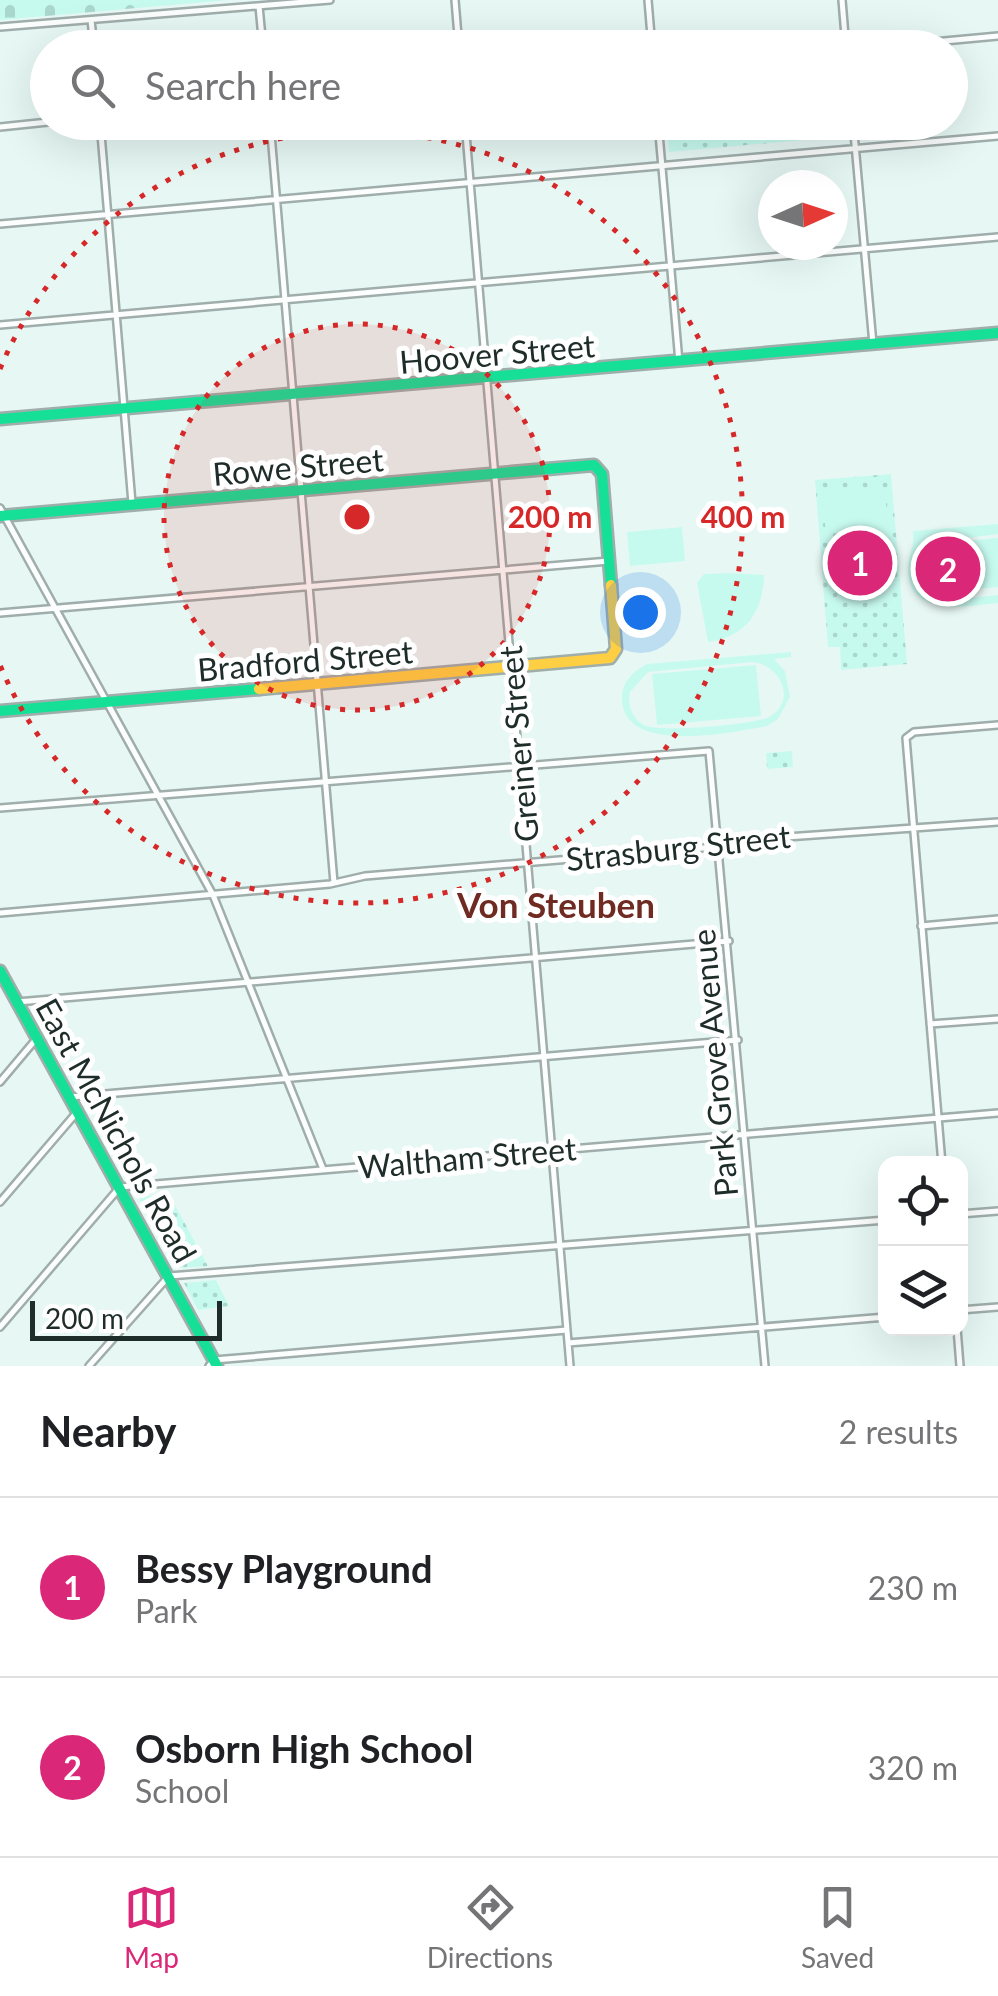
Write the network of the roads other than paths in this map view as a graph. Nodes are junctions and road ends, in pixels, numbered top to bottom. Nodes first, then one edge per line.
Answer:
1 (330, 0) edge
2 (455, 0) edge
3 (648, 0) edge
4 (842, 0) edge
5 (259, 6) junction
6 (91, 20) junction
7 (0, 28) edge
8 (92, 30) edge
9 (261, 30) edge
10 (458, 30) edge
11 (650, 30) edge
12 (844, 30) edge
13 (998, 36) edge
14 (968, 39) edge
15 (30, 124) edge
16 (0, 127) edge
17 (998, 136) edge
18 (968, 139) edge
19 (102, 140) edge
20 (271, 140) edge
21 (467, 140) edge
22 (660, 140) edge
23 (854, 140) edge
24 (954, 140) edge
25 (855, 149) junction
26 (662, 166) junction
27 (470, 182) junction
28 (276, 199) junction
29 (108, 214) junction
30 (0, 224) edge
31 (998, 237) edge
32 (864, 249) junction
33 (670, 265) junction
34 (479, 282) junction
35 (285, 299) junction
36 (117, 314) junction
37 (0, 325) edge
38 (998, 333) edge
39 (873, 344) junction
40 (679, 362) junction
41 (488, 379) junction
42 (293, 395) junction
43 (125, 409) junction
44 (0, 420) edge
45 (495, 474) junction
46 (301, 490) junction
47 (132, 505) junction
48 (2, 513) edge
49 (609, 561) junction
50 (503, 571) junction
51 (309, 588) junction
52 (56, 609) junction
53 (0, 614) edge
54 (511, 666) junction
55 (316, 685) junction
56 (108, 702) junction
57 (0, 711) edge
58 (998, 725) edge
59 (519, 764) junction
60 (325, 780) junction
61 (159, 794) junction
62 (0, 808) edge
63 (998, 822) edge
64 (915, 828) junction
65 (720, 844) junction
66 (528, 862) junction
67 (334, 883) junction
68 (212, 895) junction
69 (0, 913) edge
70 (998, 920) edge
71 (922, 926) junction
72 (729, 942) junction
73 (535, 957) junction
74 (0, 970) edge
75 (246, 982) junction
76 (18, 1002) junction
77 (998, 1019) edge
78 (930, 1024) junction
79 (37, 1038) junction
80 (738, 1040) junction
81 (544, 1056) junction
82 (286, 1078) junction
83 (0, 1082) edge
84 (70, 1096) junction
85 (78, 1111) junction
86 (998, 1113) edge
87 (938, 1118) junction
88 (746, 1134) junction
89 (551, 1150) junction
90 (941, 1156) edge
91 (324, 1169) junction
92 (120, 1188) junction
93 (0, 1202) edge
94 (998, 1211) edge
95 (968, 1213) edge
96 (878, 1221) edge
97 (754, 1229) junction
98 (560, 1244) junction
99 (169, 1276) junction
100 (998, 1307) edge
101 (968, 1309) edge
102 (878, 1318) edge
103 (0, 1327) edge
104 (762, 1327) junction
105 (567, 1330) junction
106 (958, 1336) edge
107 (568, 1343) junction
108 (214, 1364) edge
109 (89, 1366) edge
110 (570, 1366) edge
111 (765, 1366) edge
112 (960, 1366) edge

1 - 5 street
2 - 10 street
3 - 11 street
4 - 12 street
5 - 6 street
5 - 9 street
6 - 7 street
6 - 8 street
13 - 14 street
15 - 16 street
17 - 18 street
19 - 29 street
20 - 28 street
21 - 27 street, Greiner Street
22 - 26 street
23 - 25 street
24 - 25 street
25 - 26 street
25 - 32 street
26 - 27 street
26 - 33 street
27 - 28 street
27 - 34 street, Greiner Street
28 - 29 street
28 - 35 street
29 - 30 street
29 - 36 street
31 - 32 street
32 - 33 street
32 - 39 street
33 - 34 street
33 - 40 street
34 - 35 street
34 - 41 street, Greiner Street
35 - 36 street
35 - 42 street
36 - 37 street
36 - 43 street
38 - 39 street, Hoover Street
39 - 40 street, Hoover Street
40 - 41 street, Hoover Street
41 - 42 street, Hoover Street
41 - 45 street, Greiner Street
42 - 43 street, Hoover Street
42 - 46 street
43 - 44 street, Hoover Street
43 - 47 street
45 - 46 street, Rowe Street
45 - 49 street, Rowe Street
45 - 50 street, Greiner Street
46 - 47 street, Rowe Street
46 - 51 street
47 - 48 street, Rowe Street
48 - 52 street
49 - 50 street
49 - 54 street, Bradford Street
50 - 51 street
50 - 54 street, Greiner Street
51 - 52 street
51 - 55 street
52 - 53 street
52 - 56 street
54 - 55 street, Bradford Street
54 - 59 street, Greiner Street
55 - 56 street, Bradford Street
55 - 60 street
56 - 57 street, Bradford Street
56 - 61 street
58 - 64 street
59 - 60 street
59 - 65 street, Park Grove Avenue
59 - 66 street, Greiner Street
60 - 61 street
60 - 67 street
61 - 62 street
61 - 68 street
63 - 64 street, Strasburg Street
64 - 65 street, Strasburg Street
64 - 71 street
65 - 66 street, Strasburg Street
65 - 72 street, Park Grove Avenue
66 - 67 street, Strasburg Street
66 - 73 street, Greiner Street
67 - 68 street, Strasburg Street
68 - 69 street, Strasburg Street
68 - 75 street
70 - 71 street
71 - 78 street
72 - 73 street
72 - 80 street, Park Grove Avenue
73 - 75 street
73 - 81 street, Greiner Street
74 - 76 street, East McNichols Road
75 - 76 street
75 - 82 street
76 - 79 street, East McNichols Road
77 - 78 street
78 - 87 street
79 - 83 street
79 - 84 street, East McNichols Road
80 - 81 street
80 - 88 street, Park Grove Avenue
81 - 82 street
81 - 89 street, Greiner Street
82 - 84 street
82 - 91 street
84 - 85 street, East McNichols Road
85 - 92 street, East McNichols Road
85 - 93 street
86 - 87 street, Waltham Street
87 - 88 street, Waltham Street
87 - 90 street
88 - 89 street, Waltham Street
88 - 97 street, Park Grove Avenue
89 - 91 street, Waltham Street
89 - 98 street, Greiner Street
91 - 92 street, Waltham Street
92 - 99 street, East McNichols Road
92 - 103 street
94 - 95 street
96 - 97 street
97 - 98 street
97 - 104 street, Park Grove Avenue
98 - 99 street
98 - 105 street, Greiner Street
99 - 108 street, East McNichols Road
99 - 109 street
100 - 101 street
102 - 104 street
104 - 107 street
104 - 111 street, Park Grove Avenue
105 - 107 street, Greiner Street
105 - 108 street
106 - 112 street
107 - 110 street, Greiner Street

